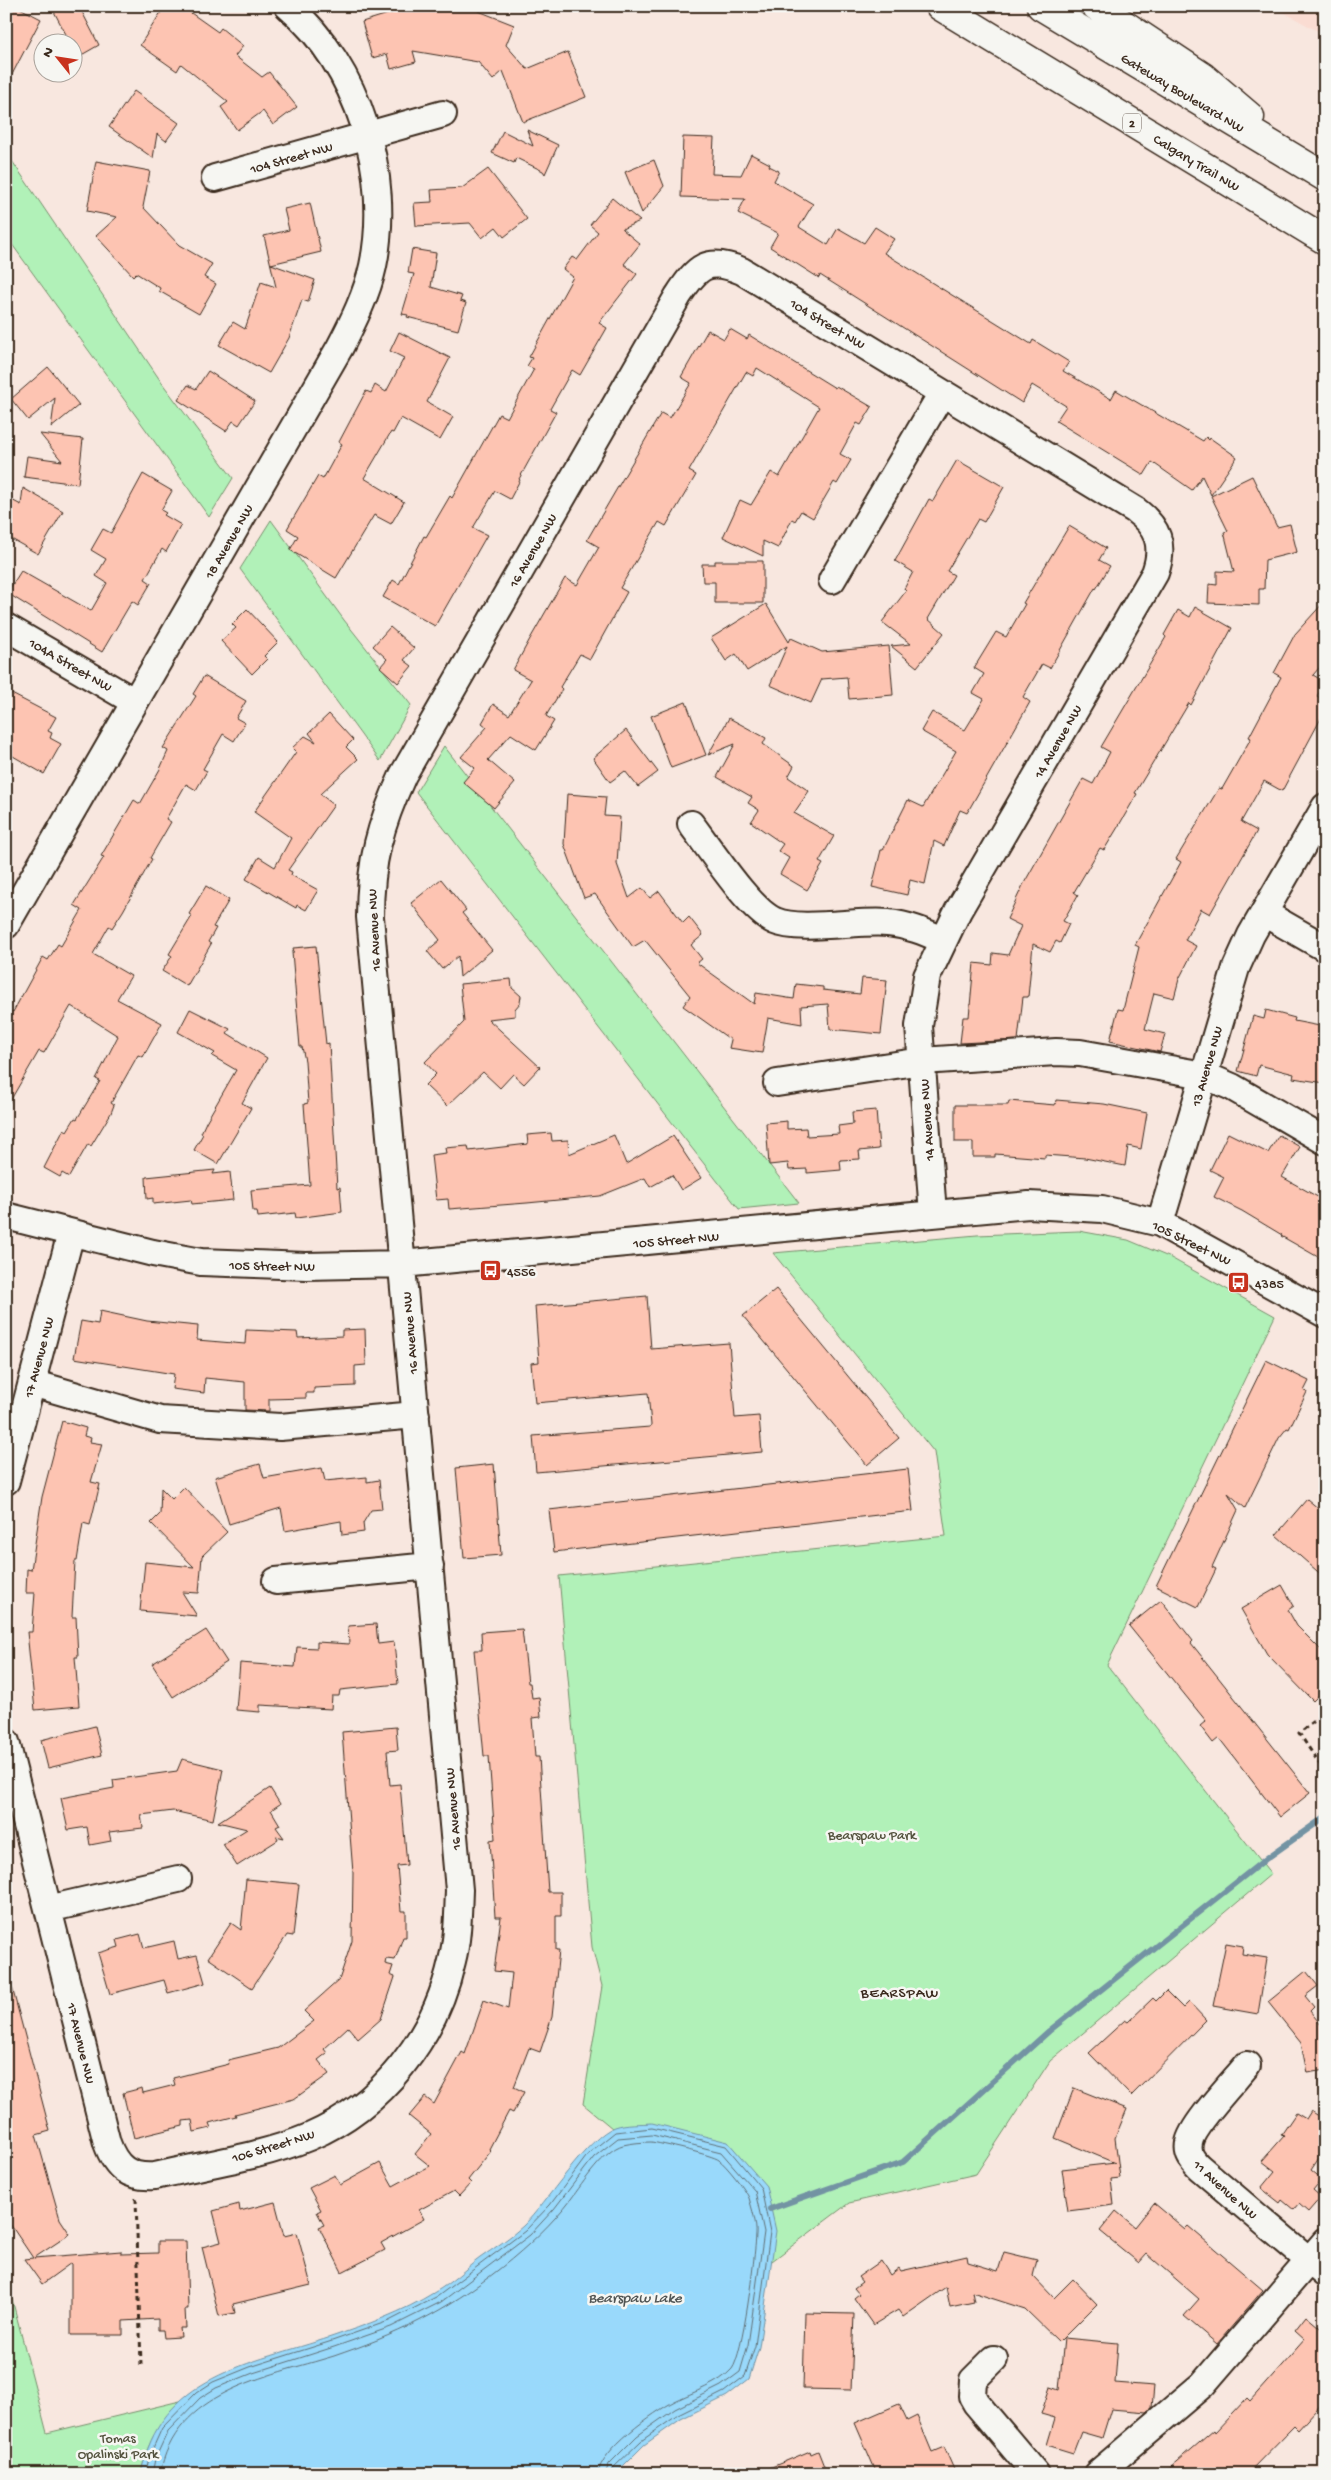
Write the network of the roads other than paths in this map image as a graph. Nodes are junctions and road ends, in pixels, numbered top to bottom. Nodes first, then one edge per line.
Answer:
1 (288, 6) edge
2 (940, 6) edge
3 (1041, 6) edge
4 (1096, 6) edge
5 (444, 114) dead end
6 (367, 135) junction
7 (1318, 173) edge
8 (215, 178) dead end
9 (1325, 240) edge
10 (709, 264) joint
11 (942, 393) junction
12 (1160, 540) joint
13 (832, 580) dead end
14 (6, 627) edge
15 (135, 702) junction
16 (1325, 807) edge
17 (691, 824) dead end
18 (1264, 913) junction
19 (6, 925) edge
20 (943, 940) junction
21 (1325, 948) edge
22 (922, 1061) junction
23 (1204, 1076) junction
24 (777, 1083) dead end
25 (1325, 1141) edge
26 (933, 1214) junction
27 (6, 1216) edge
28 (1160, 1223) junction
29 (71, 1233) junction
30 (402, 1264) junction
31 (1325, 1314) edge
32 (32, 1383) junction
33 (416, 1415) junction
34 (6, 1481) edge
35 (430, 1566) junction
36 (276, 1581) dead end
37 (6, 1742) edge
38 (178, 1879) dead end
39 (48, 1909) junction
40 (418, 2045) joint
41 (1248, 2065) dead end
42 (130, 2174) joint
43 (1319, 2259) edge
44 (994, 2359) dead end
45 (1036, 2474) edge
46 (1097, 2474) edge

1 - 6 street
2 - 9 highway, Calgary Trail NW / 2
3 - 7 highway, Gateway Boulevard NW
4 - 7 highway
5 - 6 street, 104 Street NW
6 - 8 street, 104 Street NW
6 - 15 street, 18 Avenue NW
10 - 11 street, 104 Street NW
10 - 30 street, 16 Avenue NW
11 - 12 street, 104 Street NW
11 - 13 street
12 - 20 street, 14 Avenue NW
14 - 15 street, 104A Street NW
15 - 19 street, 18 Avenue NW
16 - 18 street, 13 Avenue NW
17 - 20 street
18 - 21 street
18 - 23 street, 13 Avenue NW
20 - 22 street, 14 Avenue NW
22 - 23 street
22 - 24 street
22 - 26 street, 14 Avenue NW
23 - 25 street
23 - 28 street, 13 Avenue NW
26 - 28 street, 105 Street NW
26 - 30 street, 105 Street NW
27 - 29 street, 105 Street NW
28 - 31 street, 105 Street NW
29 - 30 street, 105 Street NW
29 - 32 street, 17 Avenue NW
30 - 33 street, 16 Avenue NW
32 - 33 street
32 - 34 street, 17 Avenue NW
33 - 35 street, 16 Avenue NW
35 - 36 street
35 - 40 street, 16 Avenue NW
37 - 39 street, 17 Avenue NW
38 - 39 street
39 - 42 street, 17 Avenue NW
40 - 42 street, 106 Street NW
41 - 43 street, 11 Avenue NW
43 - 46 street
44 - 45 street

